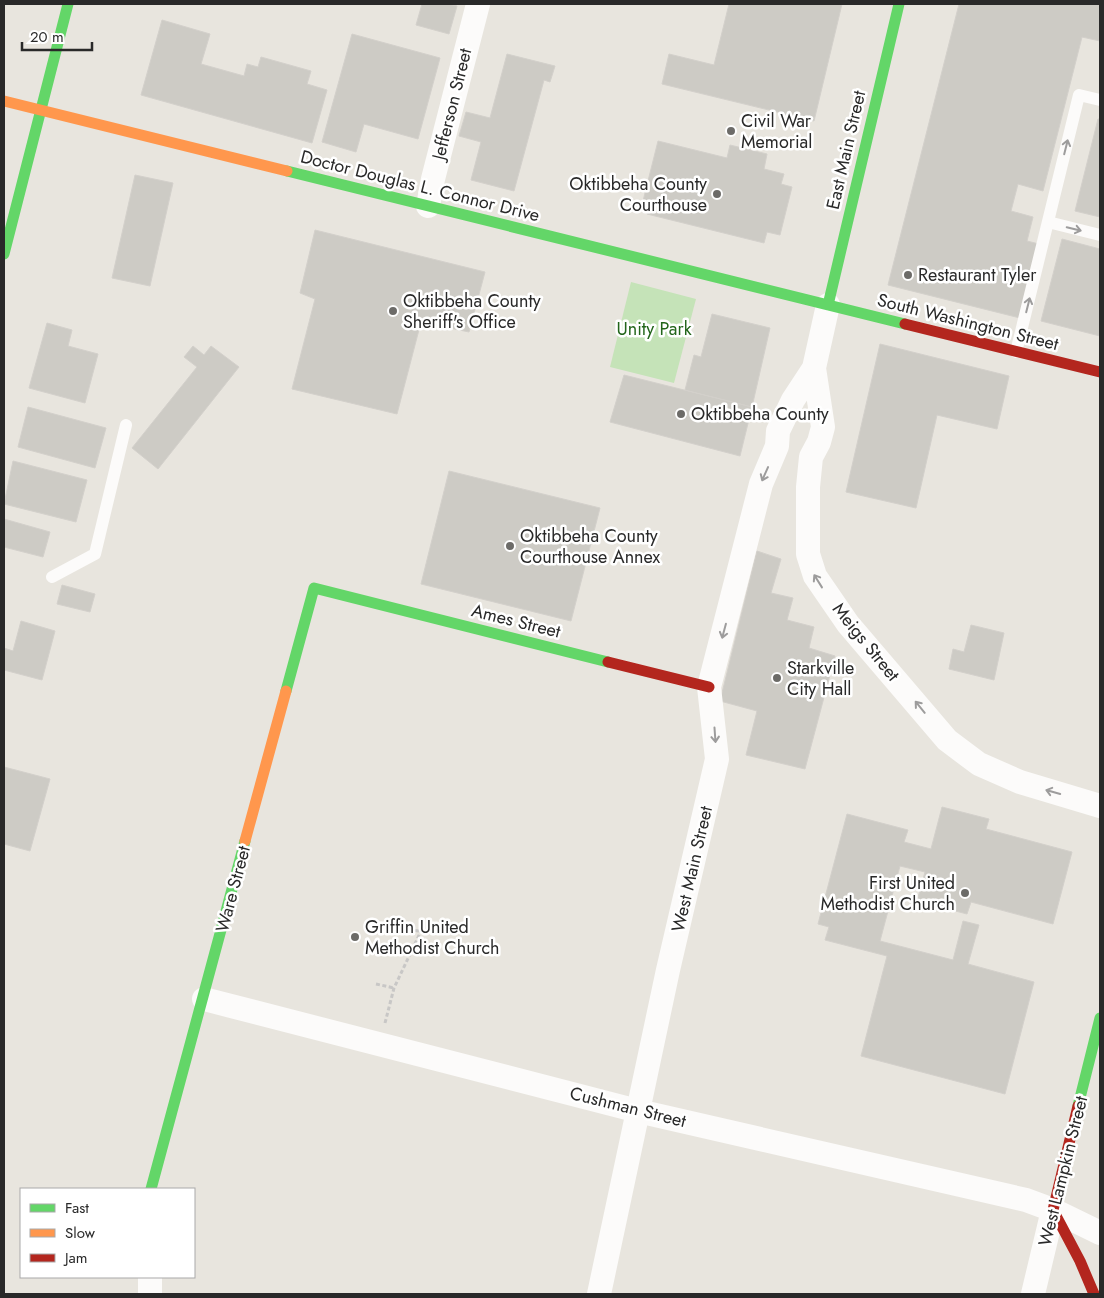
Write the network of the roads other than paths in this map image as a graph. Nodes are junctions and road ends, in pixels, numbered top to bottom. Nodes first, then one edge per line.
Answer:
1 (68, 4) edge
2 (478, 4) edge
3 (899, 4) edge
4 (1100, 100) edge
5 (4, 101) edge
6 (41, 110) junction
7 (428, 206) junction
8 (1048, 222) junction
9 (1100, 235) edge
10 (4, 254) edge
11 (828, 305) junction
12 (1016, 352) junction
13 (814, 368) junction
14 (1100, 372) edge
15 (126, 425) dead end
16 (777, 446) junction
17 (810, 457) junction
18 (52, 577) dead end
19 (314, 588) joint
20 (709, 687) junction
21 (1100, 806) edge
22 (204, 999) junction
23 (1100, 1018) edge
24 (638, 1111) junction
25 (151, 1188) edge
26 (1053, 1210) junction
27 (1100, 1233) edge
28 (150, 1278) edge
29 (150, 1294) edge
30 (599, 1294) edge
31 (1033, 1294) edge
32 (1094, 1294) edge

1 - 6 street
2 - 7 street, Jefferson Street
3 - 11 street, East Main Street
8 -> 4 lane
5 - 6 street, Doctor Douglas L. Connor Drive
6 - 7 street, Doctor Douglas L. Connor Drive
6 - 10 street
7 - 11 street, Doctor Douglas L. Connor Drive
8 -> 9 lane
12 -> 8 lane
11 - 12 street, South Washington Street
11 - 13 street, West Main Street
12 - 14 street, South Washington Street
13 - 16 street, West Main Street
13 - 17 street, Meigs Street
15 - 18 lane
16 - 17 street
16 -> 20 street, West Main Street
21 -> 17 street, Meigs Street
19 - 20 street, Ames Street
19 - 22 street, Ware Street
20 -> 24 street, West Main Street
22 - 24 street, Cushman Street
22 - 25 street, Ware Street
23 - 26 street, West Lampkin Street
24 - 26 street, Cushman Street
24 - 30 street, West Main Street
26 - 27 street, Cushman Street
26 - 31 street, West Lampkin Street
26 - 32 street
28 - 29 street

